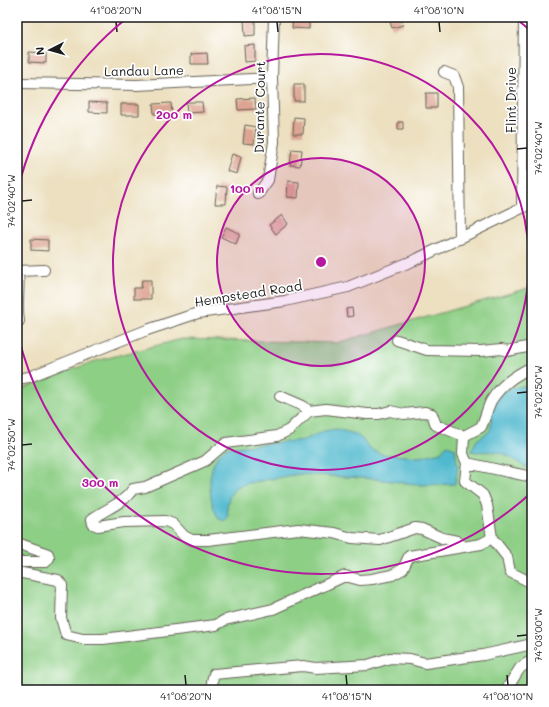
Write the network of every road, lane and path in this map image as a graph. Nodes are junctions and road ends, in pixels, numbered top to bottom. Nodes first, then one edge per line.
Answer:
1 (274, 17) edge
2 (524, 17) edge
3 (528, 41) edge
4 (444, 72) dead end
5 (272, 78) junction
6 (17, 84) edge
7 (258, 194) dead end
8 (532, 203) edge
9 (522, 207) junction
10 (460, 239) junction
11 (44, 270) dead end
12 (17, 271) edge
13 (19, 321) dead end
14 (397, 340) dead end
15 (532, 346) edge
16 (532, 367) edge
17 (17, 378) edge
18 (280, 396) dead end
19 (309, 411) junction
20 (464, 436) junction
21 (466, 463) junction
22 (532, 477) edge
23 (492, 538) junction
24 (17, 543) edge
25 (462, 546) junction
26 (17, 562) edge
27 (17, 572) edge
28 (532, 583) edge
29 (532, 644) edge
30 (532, 660) edge
31 (213, 690) edge
32 (506, 690) edge

1 - 5 street, Durante Court
2 - 3 street, Flint Drive
3 - 9 street, Flint Drive
4 - 10 street
5 - 6 street, Landau Lane
5 - 7 street, Durante Court
8 - 9 street, Hempstead Road
9 - 10 street, Hempstead Road
10 - 17 street, Hempstead Road
11 - 12 street
12 - 13 street
14 - 15 street
16 - 20 street
18 - 19 street
19 - 20 street
19 - 25 street
20 - 21 street
21 - 22 street
21 - 23 street
23 - 25 street
23 - 28 street
24 - 26 street
25 - 27 street
29 - 31 street
30 - 32 street

